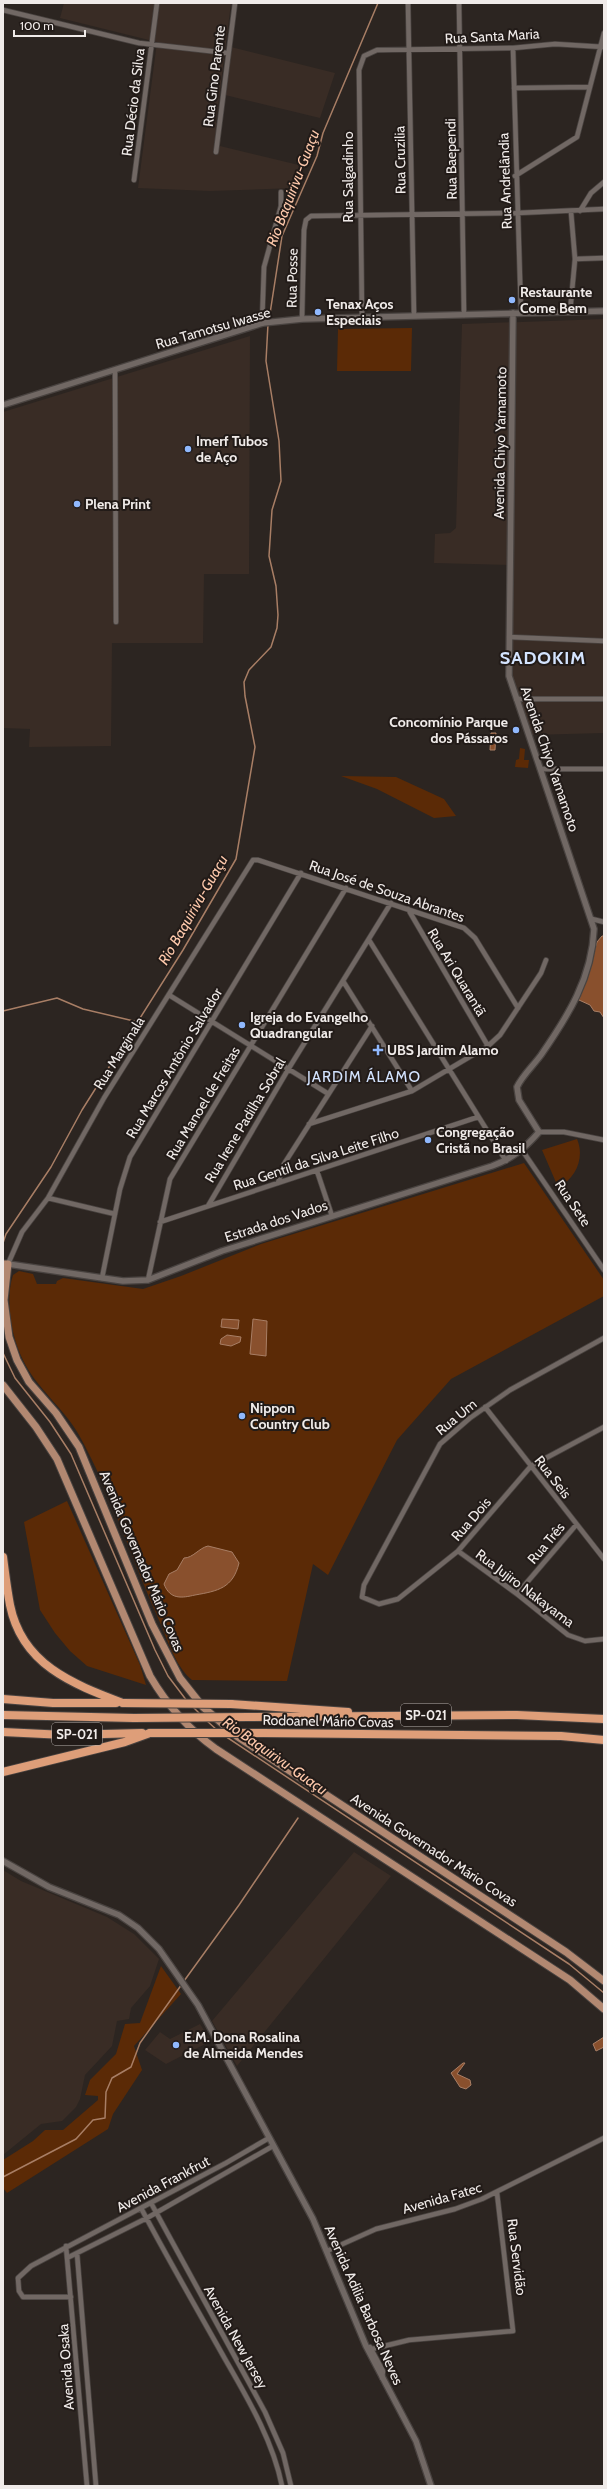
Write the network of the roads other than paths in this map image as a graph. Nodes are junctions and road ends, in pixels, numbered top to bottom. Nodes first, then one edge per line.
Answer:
1 (157, 3) edge
2 (235, 3) edge
3 (408, 3) edge
4 (459, 3) edge
5 (3, 10) edge
6 (604, 33) edge
7 (151, 44) junction
8 (602, 47) edge
9 (513, 48) junction
10 (460, 49) junction
11 (409, 50) junction
12 (382, 51) joint
13 (227, 53) junction
14 (589, 87) junction
15 (514, 88) junction
16 (216, 152) dead end
17 (515, 176) junction
18 (134, 180) dead end
19 (604, 182) edge
20 (281, 192) dead end
21 (604, 209) edge
22 (580, 211) junction
23 (571, 212) junction
24 (517, 213) junction
25 (463, 214) junction
26 (412, 215) junction
27 (359, 216) junction
28 (604, 258) edge
29 (575, 259) junction
30 (604, 311) edge
31 (570, 312) junction
32 (513, 313) junction
33 (521, 313) junction
34 (464, 315) junction
35 (414, 316) junction
36 (362, 318) junction
37 (302, 319) junction
38 (263, 324) junction
39 (115, 370) junction
40 (3, 405) edge
41 (116, 622) dead end
42 (509, 637) junction
43 (604, 641) edge
44 (516, 699) junction
45 (604, 699) edge
46 (604, 769) edge
47 (540, 770) junction
48 (258, 860) joint
49 (301, 873) junction
50 (346, 888) junction
51 (391, 903) junction
52 (408, 909) junction
53 (592, 919) junction
54 (604, 922) edge
55 (369, 940) junction
56 (546, 960) dead end
57 (343, 981) junction
58 (169, 995) junction
59 (518, 1008) junction
60 (213, 1021) junction
61 (372, 1026) junction
62 (251, 1045) junction
63 (488, 1046) junction
64 (289, 1068) junction
65 (450, 1071) junction
66 (412, 1092) junction
67 (327, 1093) junction
68 (478, 1117) junction
69 (309, 1124) junction
70 (539, 1132) junction
71 (604, 1140) edge
72 (522, 1150) junction
73 (506, 1161) junction
74 (317, 1170) junction
75 (278, 1183) junction
76 (48, 1198) junction
77 (208, 1206) junction
78 (115, 1214) junction
79 (332, 1216) junction
80 (160, 1222) junction
81 (5, 1264) edge
82 (604, 1270) edge
83 (102, 1278) junction
84 (148, 1280) junction
85 (604, 1338) edge
86 (3, 1385) edge
87 (485, 1407) junction
88 (604, 1427) edge
89 (531, 1466) junction
90 (576, 1525) junction
91 (458, 1552) junction
92 (3, 1557) edge
93 (604, 1559) edge
94 (364, 1585) joint
95 (517, 1594) junction
96 (604, 1639) edge
97 (3, 1699) edge
98 (123, 1703) junction
99 (3, 1715) edge
100 (363, 1715) junction
101 (604, 1719) edge
102 (3, 1732) edge
103 (150, 1733) junction
104 (604, 1740) edge
105 (3, 1772) edge
106 (3, 1861) edge
107 (604, 1981) edge
108 (604, 2009) edge
109 (269, 2138) junction
110 (604, 2138) edge
111 (273, 2146) junction
112 (226, 2163) junction
113 (230, 2171) junction
114 (497, 2193) junction
115 (151, 2203) junction
116 (142, 2208) junction
117 (156, 2212) junction
118 (146, 2218) junction
119 (66, 2246) junction
120 (327, 2251) junction
121 (77, 2253) junction
122 (68, 2257) junction
123 (71, 2297) junction
124 (84, 2345) junction
125 (76, 2346) junction
126 (369, 2347) junction
127 (85, 2360) junction
128 (77, 2361) junction
129 (246, 2378) junction
130 (238, 2382) junction
131 (255, 2394) junction
132 (246, 2399) junction
133 (289, 2477) junction
134 (280, 2480) junction
135 (87, 2486) edge
136 (96, 2486) edge
137 (282, 2486) edge
138 (291, 2486) edge
139 (431, 2486) edge

1 - 7 street, Rua Décio da Silva
2 - 13 street, Rua Gino Parente
3 - 11 street, Rua Cruzilia
4 - 10 street, Rua Baependi
5 - 7 street
6 - 8 street
7 - 13 street
7 - 18 street, Rua Décio da Silva
8 - 9 street, Rua Santa Maria
8 - 14 street
9 - 10 street, Rua Santa Maria
9 - 15 street, Rua Andrelândia
10 - 11 street, Rua Santa Maria
10 - 25 street, Rua Baependi
11 - 12 street, Rua Santa Maria
11 - 26 street, Rua Cruzilia
12 - 27 street, Rua Salgadinho
13 - 16 street, Rua Gino Parente
14 - 15 street
14 - 17 street
15 - 17 street, Rua Andrelândia
17 - 24 street, Rua Andrelândia
19 - 22 street
20 - 38 street
21 - 22 street
22 - 23 street
23 - 24 street
23 - 29 street
24 - 25 street
24 - 33 street, Rua Andrelândia
25 - 26 street
25 - 34 street, Rua Baependi
26 - 27 street
26 - 35 street, Rua Cruzilia
27 - 36 street, Rua Salgadinho
27 - 37 street, Rua Posse
28 - 29 street
29 - 31 street
30 - 31 street, Rua Tamotsu Iwasse
31 - 33 street, Rua Tamotsu Iwasse
32 - 33 street, Rua Tamotsu Iwasse
32 - 34 street, Rua Tamotsu Iwasse
32 - 42 street, Avenida Chiyo Yamamoto
34 - 35 street, Rua Tamotsu Iwasse
35 - 36 street, Rua Tamotsu Iwasse
36 - 37 street, Rua Tamotsu Iwasse
37 - 38 street, Rua Tamotsu Iwasse
38 - 39 street, Rua Tamotsu Iwasse
39 - 40 street, Rua Tamotsu Iwasse
39 - 41 street
42 - 43 street
42 - 44 street, Avenida Chiyo Yamamoto
44 - 45 street
44 - 47 street, Avenida Chiyo Yamamoto
46 - 47 street
47 - 53 street, Avenida Chiyo Yamamoto
48 - 49 street, Rua José de Souza Abrantes
48 - 58 street, Rua Marginala
49 - 50 street, Rua José de Souza Abrantes
49 - 60 street, Rua Marcos Antônio Salvador
50 - 51 street, Rua José de Souza Abrantes
50 - 62 street, Rua Manoel de Freitas
51 - 52 street, Rua José de Souza Abrantes
51 - 55 street, Rua Irene Padilha Sobral
52 - 59 street, Rua José de Souza Abrantes
52 - 63 street, Rua Ari Quarantã
53 - 54 street
53 - 70 street, Avenida Chiyo Yamamoto
55 - 57 street, Rua Irene Padilha Sobral
55 - 65 street
56 - 59 street
57 - 61 street
57 - 64 street, Rua Irene Padilha Sobral
58 - 60 street
58 - 76 street, Rua Marginala
59 - 63 street
60 - 62 street
60 - 78 street, Rua Marcos Antônio Salvador
61 - 66 street
61 - 67 street
62 - 64 street
62 - 80 street, Rua Manoel de Freitas
63 - 65 street
64 - 67 street
64 - 77 street, Rua Irene Padilha Sobral
65 - 66 street
65 - 68 street
66 - 69 street
67 - 69 street
68 - 73 street
68 - 74 street, Rua Gentil da Silva Leite Filho
69 - 75 street
70 - 71 street
70 - 72 street, Estrada dos Vados
72 - 73 street, Estrada dos Vados
72 - 82 street, Rua Sete
73 - 79 street, Estrada dos Vados
74 - 75 street, Rua Gentil da Silva Leite Filho
74 - 79 street
75 - 77 street, Rua Gentil da Silva Leite Filho
76 - 78 street
76 - 81 street, Rua Marginala
77 - 80 street, Rua Gentil da Silva Leite Filho
78 - 83 street, Rua Marcos Antônio Salvador
79 - 84 street, Estrada dos Vados
80 - 84 street, Rua Manoel de Freitas
81 - 83 street, Estrada dos Vados
81 - 107 main road, Avenida Governador Mário Covas
83 - 84 street, Estrada dos Vados
85 - 87 street, Rua Um
86 - 108 main road
87 - 89 street, Rua Seis
87 - 94 street, Rua Um
88 - 89 street, Rua Dois
89 - 90 street, Rua Seis
89 - 91 street, Rua Dois
90 - 93 street, Rua Seis
90 - 95 street, Rua Três
91 - 94 street, Rua Dois
91 - 95 street, Rua Jujiro Nakayama
92 - 98 highway
95 - 96 street, Rua Jujiro Nakayama
97 - 98 highway
98 - 100 highway, bridge
99 - 100 highway, Rodoanel Mário Covas / SP-021, bridge
100 - 101 highway, Rodoanel Mário Covas / SP-021
102 - 103 highway, Rodoanel Mário Covas / SP-021
103 - 104 highway, Rodoanel Mário Covas / SP-021, bridge
103 - 105 highway
106 - 109 street, Avenida Adilia Barbosa Neves
109 - 111 street, Avenida Adilia Barbosa Neves
109 - 112 street, Avenida Frankfrut
110 - 114 street, Avenida Fatec
111 - 113 street, Avenida Frankfrut
111 - 120 street, Avenida Adilia Barbosa Neves
112 - 113 street
112 - 115 street, Avenida Frankfrut
113 - 117 street, Avenida Frankfrut
114 - 120 street, Avenida Fatec
114 - 126 street, Rua Servidão
115 - 116 street, Avenida Frankfrut
115 - 117 street, Avenida New Jersey
116 - 118 street, Avenida New Jersey
116 - 119 street, Avenida Frankfrut
117 - 118 street, Avenida Frankfrut
117 - 129 street, Avenida New Jersey
118 - 121 street, Avenida Frankfrut
118 - 130 street, Avenida New Jersey
119 - 122 street, Avenida Osaka
119 - 123 street, Avenida Frankfrut
120 - 126 street, Avenida Adilia Barbosa Neves
121 - 122 street, Avenida Frankfrut
121 - 124 street, Avenida Osaka
122 - 123 street, Avenida Osaka
123 - 125 street, Avenida Osaka
124 - 125 street
124 - 127 street, Avenida Osaka
125 - 128 street, Avenida Osaka
126 - 139 street, Avenida Adilia Barbosa Neves
127 - 128 street
127 - 136 street, Avenida Osaka
128 - 135 street, Avenida Osaka
129 - 130 street
129 - 131 street, Avenida New Jersey
130 - 132 street, Avenida New Jersey
131 - 132 street
131 - 133 street, Avenida New Jersey
132 - 134 street, Avenida New Jersey
133 - 134 street
133 - 138 street, Avenida New Jersey
134 - 137 street, Avenida New Jersey

